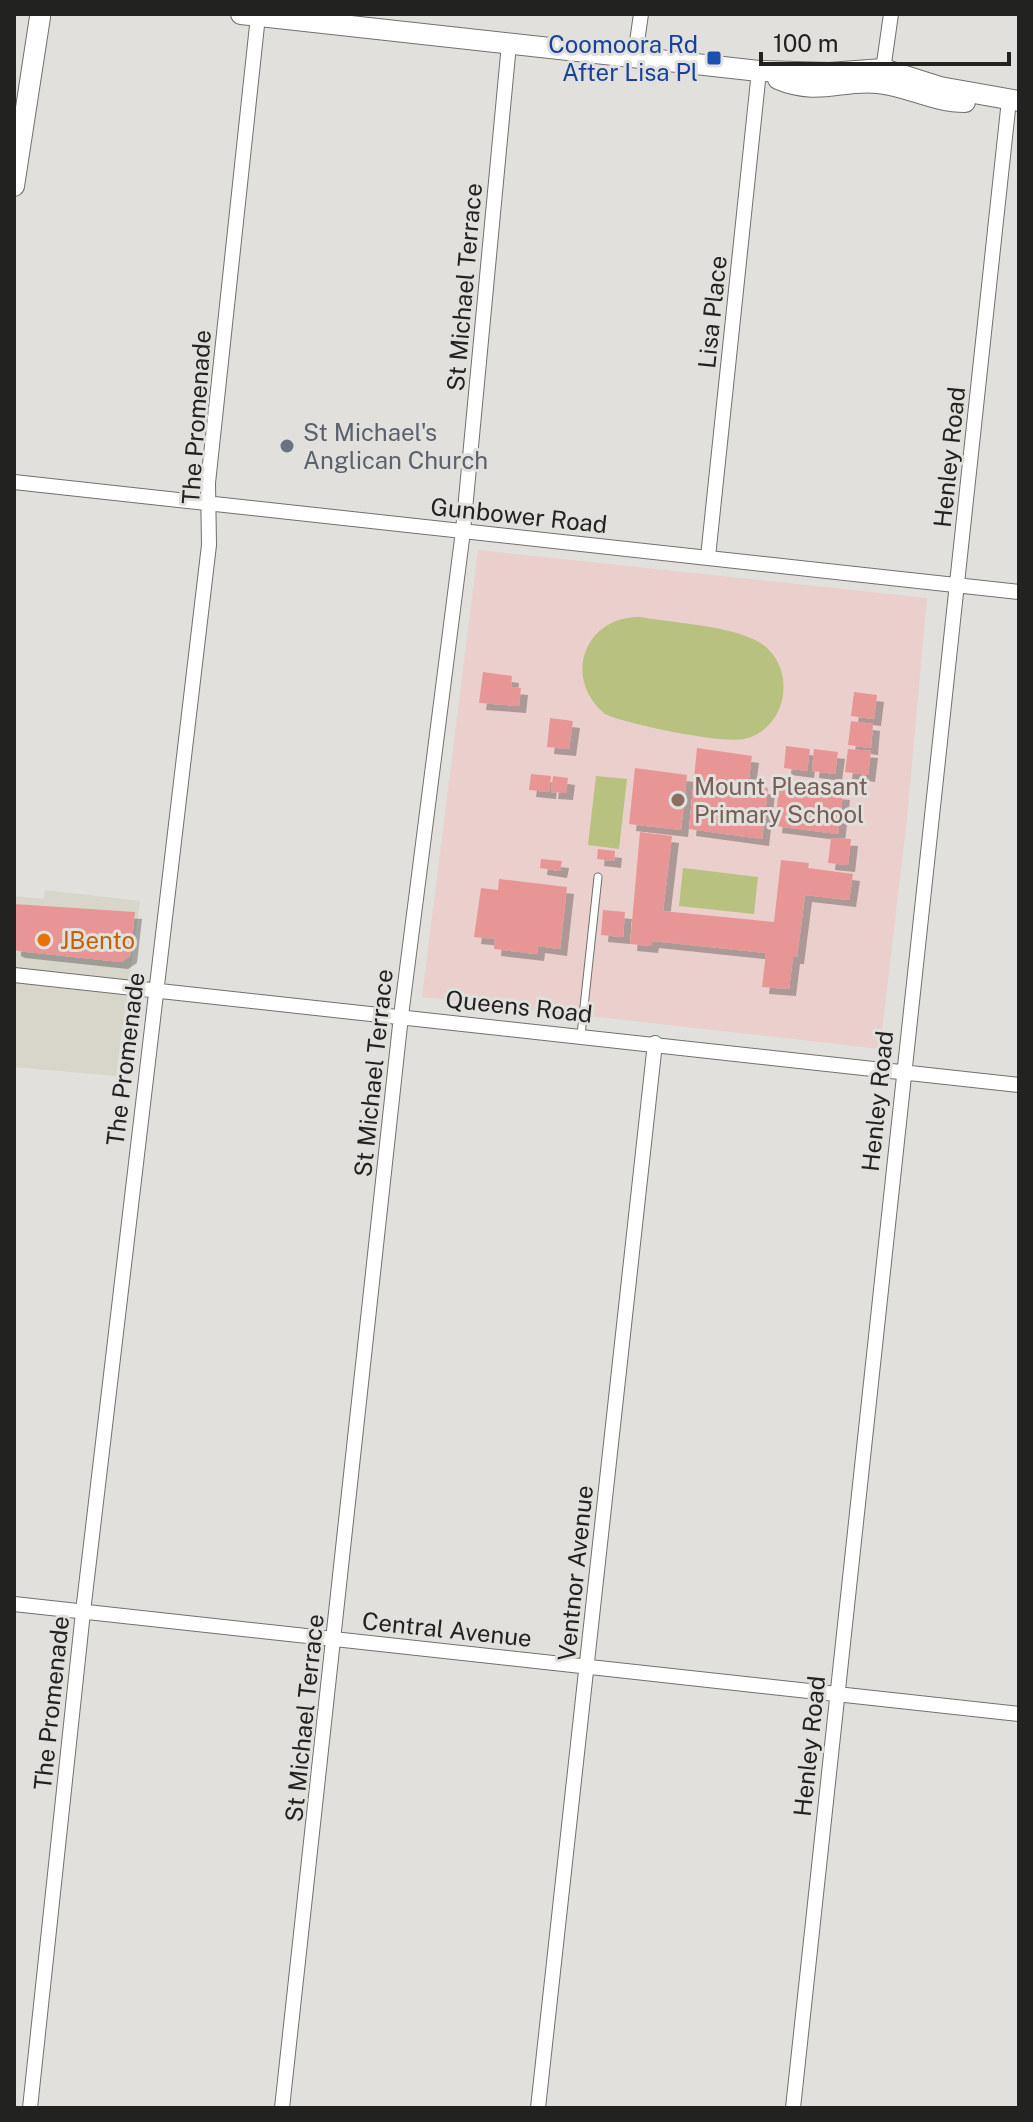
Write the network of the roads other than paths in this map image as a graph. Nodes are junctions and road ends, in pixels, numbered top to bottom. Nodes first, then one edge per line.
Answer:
1 (641, 14) edge
2 (891, 14) edge
3 (37, 15) edge
4 (250, 15) edge
5 (509, 44) junction
6 (635, 56) junction
7 (759, 71) junction
8 (882, 76) junction
9 (1014, 100) edge
10 (14, 178) edge
11 (14, 186) edge
12 (14, 482) edge
13 (211, 505) junction
14 (463, 531) junction
15 (708, 557) junction
16 (958, 584) junction
17 (1019, 592) edge
18 (598, 877) dead end
19 (14, 975) edge
20 (156, 990) junction
21 (401, 1016) junction
22 (581, 1035) junction
23 (655, 1043) junction
24 (902, 1072) junction
25 (1019, 1085) edge
26 (14, 1604) edge
27 (83, 1612) junction
28 (335, 1639) junction
29 (587, 1667) junction
30 (836, 1694) junction
31 (1019, 1714) edge
32 (30, 2108) edge
33 (282, 2108) edge
34 (538, 2108) edge
35 (793, 2108) edge

1 - 6 street
2 - 8 street
3 - 10 street
4 - 5 street
4 - 13 street, The Promenade
5 - 6 street
5 - 14 street, St Michael Terrace
6 - 7 street
7 - 8 street
7 - 15 street, Lisa Place
8 - 9 street
9 - 16 street, Henley Road
10 - 11 street
12 - 13 street, Gunbower Road
13 - 14 street, Gunbower Road
13 - 20 street, The Promenade
14 - 15 street, Gunbower Road
14 - 21 street, St Michael Terrace
15 - 16 street, Gunbower Road
16 - 17 street, Gunbower Road
16 - 24 street, Henley Road
18 - 22 lane
19 - 20 street, Queens Road
20 - 21 street, Queens Road
20 - 27 street, The Promenade
21 - 22 street, Queens Road
21 - 28 street, St Michael Terrace
22 - 23 street, Queens Road
23 - 24 street, Queens Road
23 - 29 street, Ventnor Avenue
24 - 25 street, Queens Road
24 - 30 street, Henley Road
26 - 27 street, Central Avenue
27 - 28 street, Central Avenue
27 - 32 street, The Promenade
28 - 29 street, Central Avenue
28 - 33 street, St Michael Terrace
29 - 30 street, Central Avenue
29 - 34 street, Ventnor Avenue
30 - 31 street, Central Avenue
30 - 35 street, Henley Road

